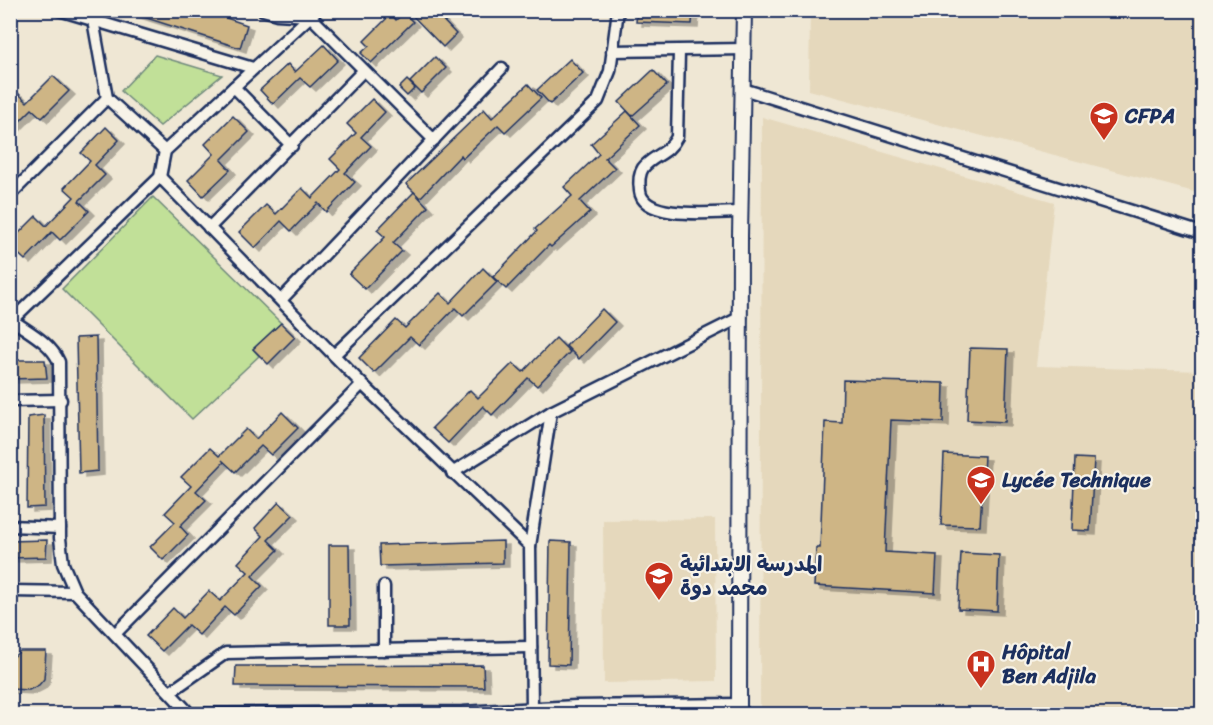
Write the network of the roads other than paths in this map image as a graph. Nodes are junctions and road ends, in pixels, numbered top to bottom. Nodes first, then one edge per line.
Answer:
1 (59, 10) edge
2 (263, 10) edge
3 (618, 10) edge
4 (744, 10) edge
5 (313, 13) edge
6 (94, 15) edge
7 (745, 49) junction
8 (612, 51) junction
9 (678, 52) junction
10 (253, 68) junction
11 (502, 68) dead end
12 (363, 71) junction
13 (234, 87) junction
14 (743, 89) junction
15 (107, 98) junction
16 (435, 140) junction
17 (292, 146) junction
18 (165, 151) junction
19 (160, 177) junction
20 (10, 195) edge
21 (741, 212) junction
22 (209, 228) junction
23 (1203, 232) edge
24 (281, 300) junction
25 (741, 317) junction
26 (11, 320) edge
27 (334, 355) junction
28 (362, 384) junction
29 (61, 400) junction
30 (10, 401) edge
31 (551, 412) junction
32 (452, 473) junction
33 (10, 526) edge
34 (60, 528) junction
35 (530, 546) junction
36 (384, 586) dead end
37 (10, 591) edge
38 (75, 592) junction
39 (115, 634) junction
40 (531, 647) junction
41 (384, 650) junction
42 (170, 692) junction
43 (532, 709) junction
44 (739, 709) edge
45 (576, 710) edge
46 (189, 713) junction
47 (461, 713) edge
48 (150, 714) edge
49 (155, 714) edge

1 - 6 street
2 - 5 street
3 - 8 street
4 - 7 street
5 - 10 street
5 - 12 street
6 - 10 street
6 - 15 street
7 - 9 street
7 - 14 street
8 - 9 street
8 - 27 street
9 - 21 street
10 - 13 street
11 - 16 street
12 - 16 street
12 - 17 street
13 - 17 street
13 - 18 street
14 - 21 street
14 - 23 street
15 - 18 street
15 - 20 street
16 - 24 street
17 - 22 street
18 - 19 street
19 - 22 street
19 - 26 street
21 - 25 street
22 - 24 street
24 - 27 street
25 - 31 street
25 - 44 street
26 - 29 street
27 - 28 street
28 - 32 street
28 - 39 street
29 - 30 street
29 - 34 street
31 - 32 street
31 - 35 street
32 - 35 street
33 - 34 street
34 - 38 street
35 - 40 street
36 - 41 street
37 - 38 street
38 - 39 street
39 - 42 street
40 - 41 street
40 - 43 street
41 - 42 street
42 - 46 street
43 - 45 street
43 - 47 street
44 - 45 street
46 - 47 street
46 - 49 street
48 - 49 street

